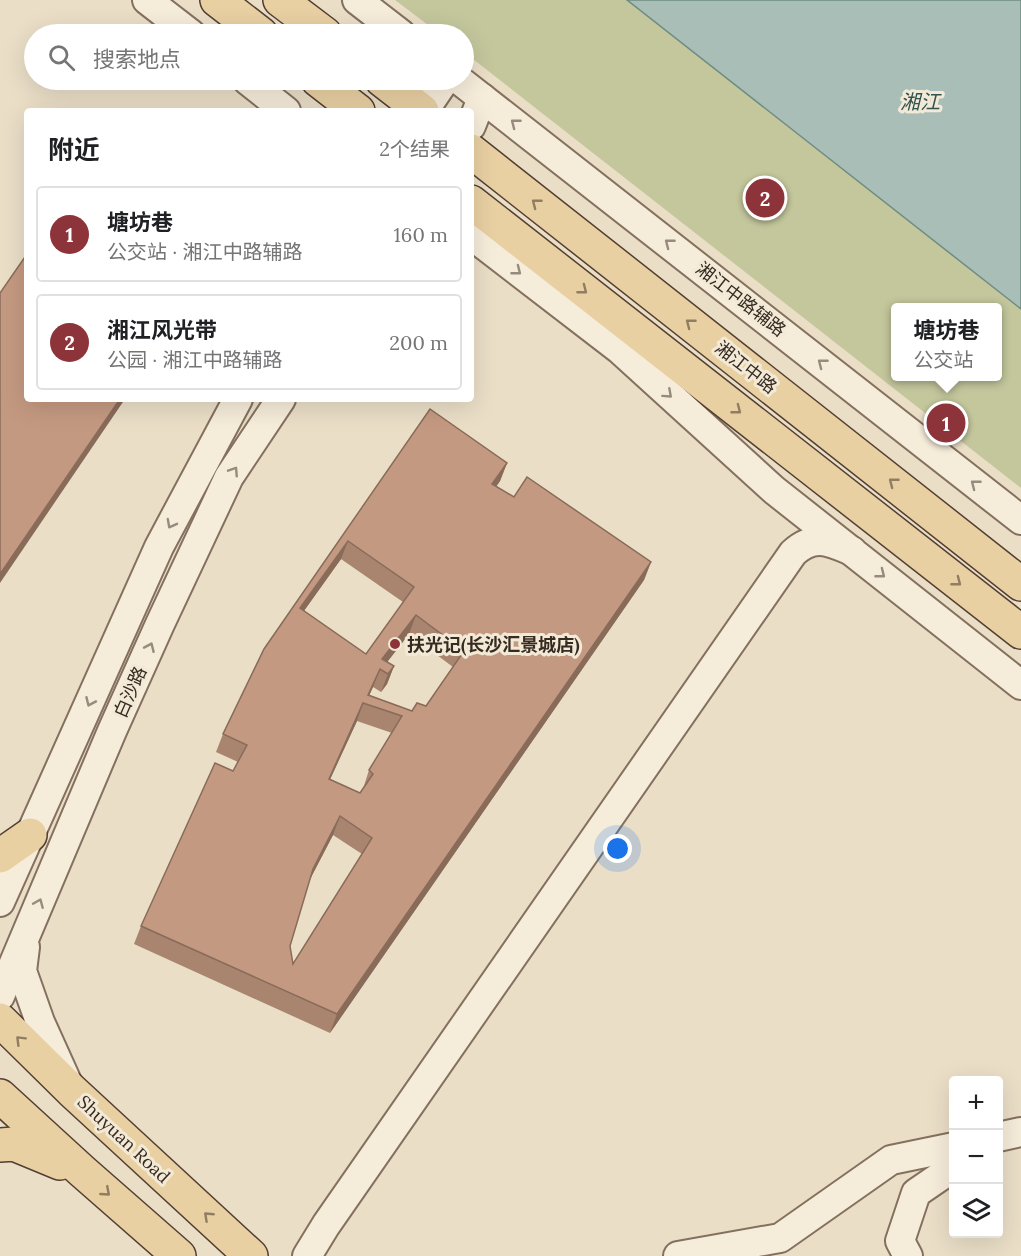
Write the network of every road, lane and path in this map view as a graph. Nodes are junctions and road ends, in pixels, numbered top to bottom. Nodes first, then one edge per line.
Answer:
1 (147, 0) edge
2 (217, 0) edge
3 (280, 0) edge
4 (357, 0) edge
5 (177, 24) edge
6 (248, 24) edge
7 (312, 24) edge
8 (388, 24) edge
9 (260, 90) edge
10 (331, 90) edge
11 (395, 90) edge
12 (438, 90) edge
13 (472, 90) edge
14 (482, 98) junction
15 (282, 108) edge
16 (354, 108) edge
17 (419, 108) edge
18 (425, 108) edge
19 (474, 118) edge
20 (474, 153) edge
21 (474, 204) edge
22 (474, 237) edge
23 (236, 402) edge
24 (279, 402) edge
25 (1021, 520) edge
26 (852, 551) junction
27 (1021, 584) edge
28 (1021, 632) edge
29 (1021, 685) edge
30 (30, 835) junction
31 (0, 856) edge
32 (0, 902) edge
33 (27, 932) junction
34 (0, 996) edge
35 (0, 1020) edge
36 (72, 1091) junction
37 (0, 1096) edge
38 (1021, 1132) edge
39 (1003, 1136) edge
40 (0, 1145) edge
41 (949, 1147) edge
42 (1021, 1147) edge
43 (1003, 1149) edge
44 (949, 1170) edge
45 (82, 1171) junction
46 (179, 1256) edge
47 (250, 1256) edge
48 (307, 1256) edge
49 (678, 1256) edge
50 (908, 1256) edge

1 - 5 street
2 - 6 main road
3 - 7 main road
4 - 8 street
9 - 15 street
10 - 16 main road
11 - 17 main road
12 - 18 street
13 - 14 street, 湘江中路辅路
14 - 19 street
25 -> 14 street, 湘江中路辅路
27 -> 20 main road, 湘江中路
21 -> 28 main road
22 -> 26 street
23 -> 30 street, 白沙路
33 -> 24 street, 白沙路
26 -> 29 street
26 - 48 street
30 - 31 main road
30 - 32 street, 白沙路
33 - 34 street, 白沙路
33 - 36 street
36 -> 35 main road, Shuyuan Road
47 -> 36 main road, Shuyuan Road
37 - 45 main road
38 - 39 street
40 - 45 main road
41 - 49 street
42 - 43 street
44 - 50 street
45 -> 46 main road

